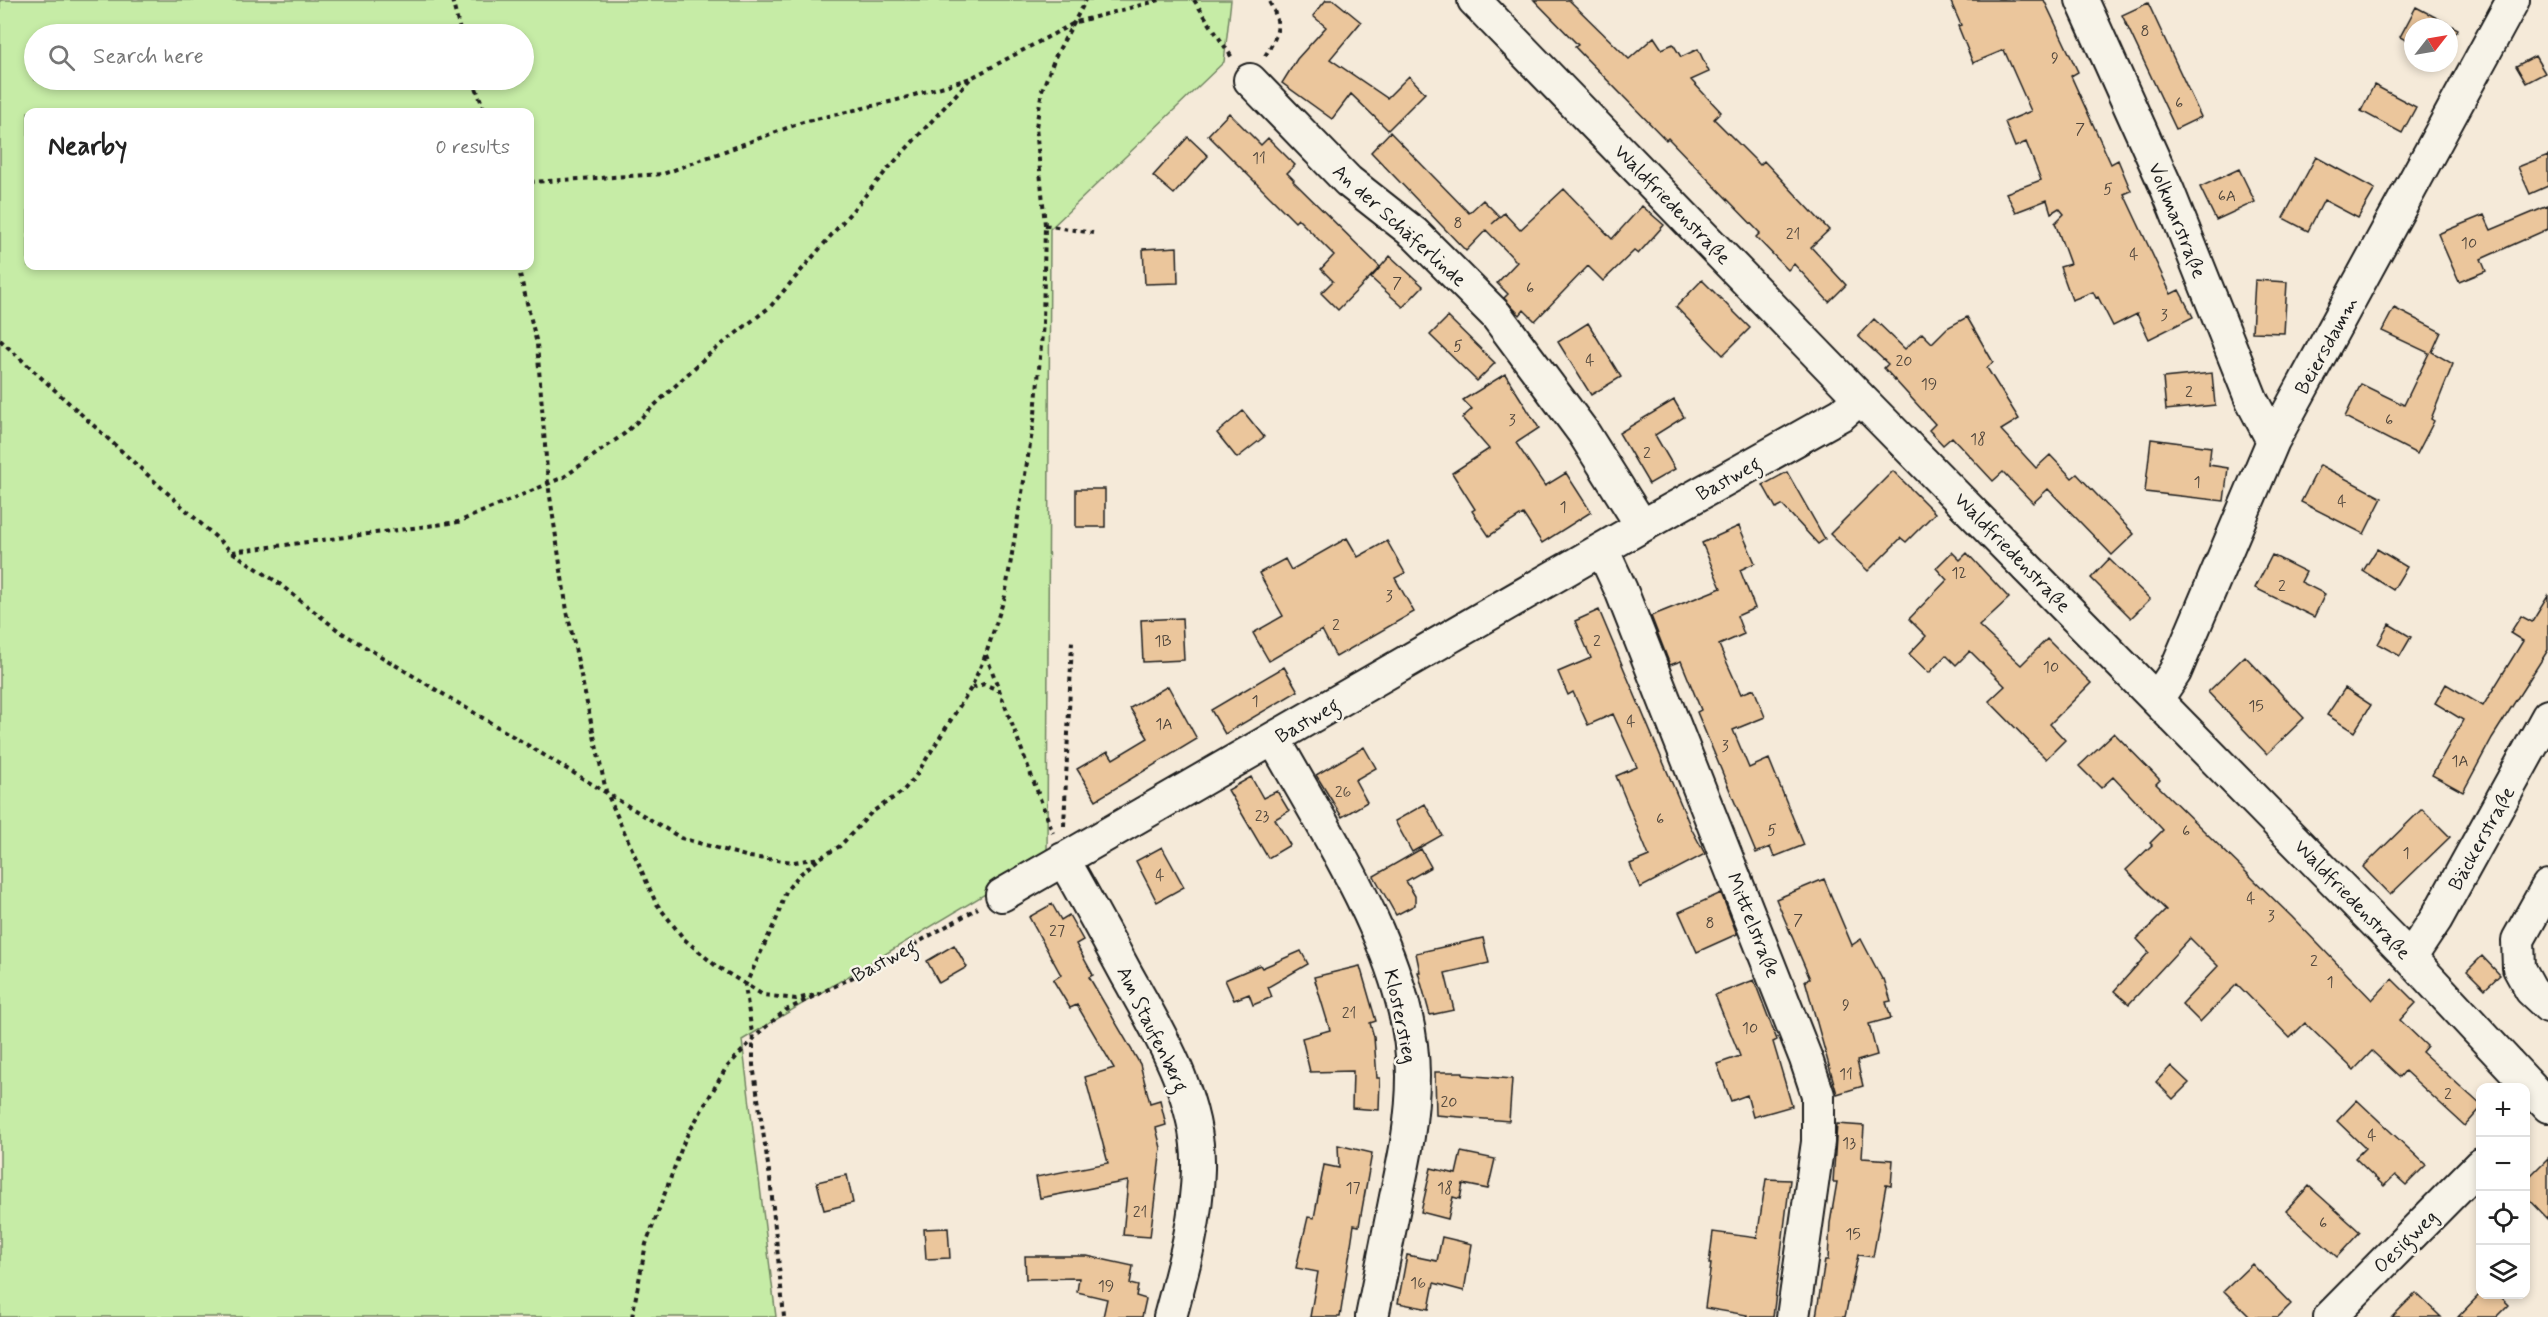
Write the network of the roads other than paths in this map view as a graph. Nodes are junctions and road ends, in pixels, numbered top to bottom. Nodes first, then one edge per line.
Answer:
1 (1474, 0) edge
2 (2082, 0) edge
3 (2513, 0) edge
4 (1250, 80) road end
5 (1860, 398) junction
6 (2273, 441) junction
7 (1642, 526) junction
8 (1602, 549) junction
9 (2157, 699) junction
10 (2548, 716) edge
11 (1274, 739) junction
12 (1063, 859) junction
13 (2548, 886) edge
14 (1002, 895) road end
15 (2410, 958) junction
16 (2548, 1006) edge
17 (2539, 1108) edge
18 (2476, 1170) edge
19 (1170, 1317) edge
20 (1372, 1317) edge
21 (1793, 1317) edge
22 (2330, 1317) edge

1 - 5 street, Waldfriedenstraße
2 - 6 street, Volkmarstraße
3 - 6 street, Beiersdamm
4 - 7 street, An der Schäferlinde
5 - 7 street, Bastweg
5 - 9 street, Waldfriedenstraße
6 - 9 street, Beiersdamm
7 - 8 street, Bastweg
8 - 11 street, Bastweg
8 - 21 street, Mittelstraße
9 - 15 street, Waldfriedenstraße
10 - 15 street, Bäckerstraße
11 - 12 street, Bastweg
11 - 20 street, Klosterstieg
12 - 14 street, Bastweg
12 - 19 street, Am Staufenberg
13 - 16 street
15 - 17 street, Waldfriedenstraße
18 - 22 street, Oesigweg

